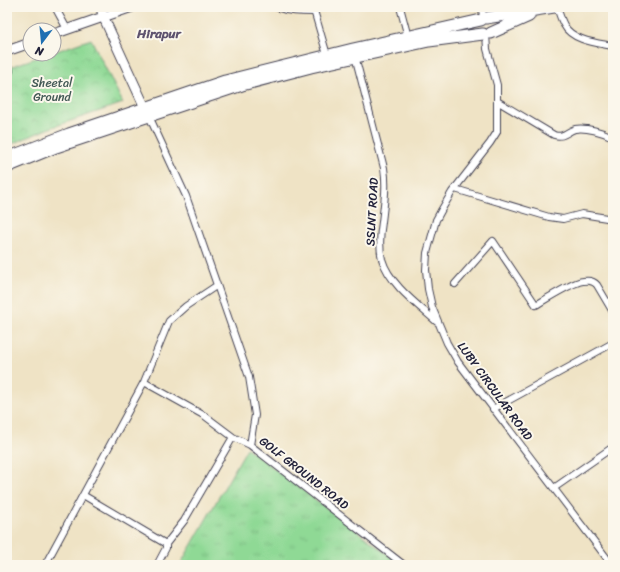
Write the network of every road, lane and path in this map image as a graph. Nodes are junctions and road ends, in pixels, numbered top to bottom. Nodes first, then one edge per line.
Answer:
1 (55, 7) edge
2 (102, 7) edge
3 (132, 7) edge
4 (276, 7) edge
5 (400, 7) edge
6 (482, 7) edge
7 (554, 7) edge
8 (557, 7) edge
9 (313, 10) edge
10 (542, 10) junction
11 (103, 16) junction
12 (484, 19) junction
13 (67, 29) junction
14 (62, 31) edge
15 (487, 34) junction
16 (408, 37) junction
17 (22, 45) edge
18 (613, 46) edge
19 (7, 51) edge
20 (353, 53) junction
21 (327, 55) junction
22 (7, 64) edge
23 (7, 76) edge
24 (497, 101) junction
25 (147, 112) junction
26 (613, 137) edge
27 (7, 158) edge
28 (7, 167) edge
29 (455, 189) junction
30 (613, 219) edge
31 (455, 284) dead end
32 (216, 286) junction
33 (613, 312) edge
34 (440, 325) junction
35 (613, 344) edge
36 (144, 382) junction
37 (493, 409) junction
38 (233, 437) junction
39 (250, 444) junction
40 (613, 446) edge
41 (554, 488) junction
42 (83, 495) junction
43 (166, 544) junction
44 (45, 565) edge
45 (157, 565) edge
46 (404, 565) edge
47 (612, 565) edge

1 - 13 street
2 - 11 main road
3 - 11 main road
4 - 9 street
5 - 16 street
6 - 12 street
7 - 10 highway
8 - 18 street
9 - 21 street
10 - 12 highway
10 - 15 highway
11 - 13 main road
11 - 25 main road
12 - 15 highway
12 - 16 highway
13 - 14 main road
15 - 20 highway
15 - 24 street, LUBY CIRCULAR ROAD
16 - 20 highway
17 - 19 main road
20 - 21 highway
20 - 25 highway
20 - 34 street, SSLNT ROAD
21 - 25 highway
22 - 23 street
24 - 26 street
24 - 29 street, LUBY CIRCULAR ROAD
25 - 27 highway
25 - 28 highway
25 - 32 street
29 - 30 street
29 - 34 street, LUBY CIRCULAR ROAD
31 - 33 street
32 - 36 street
32 - 39 street
34 - 37 street, LUBY CIRCULAR ROAD
35 - 37 street
36 - 38 street, GOLF GROUND ROAD
36 - 42 street
37 - 41 street, LUBY CIRCULAR ROAD
38 - 39 street, GOLF GROUND ROAD
38 - 43 street
39 - 46 street, GOLF GROUND ROAD
40 - 41 street
41 - 47 street, LUBY CIRCULAR ROAD
42 - 43 street
42 - 44 street
43 - 45 street

